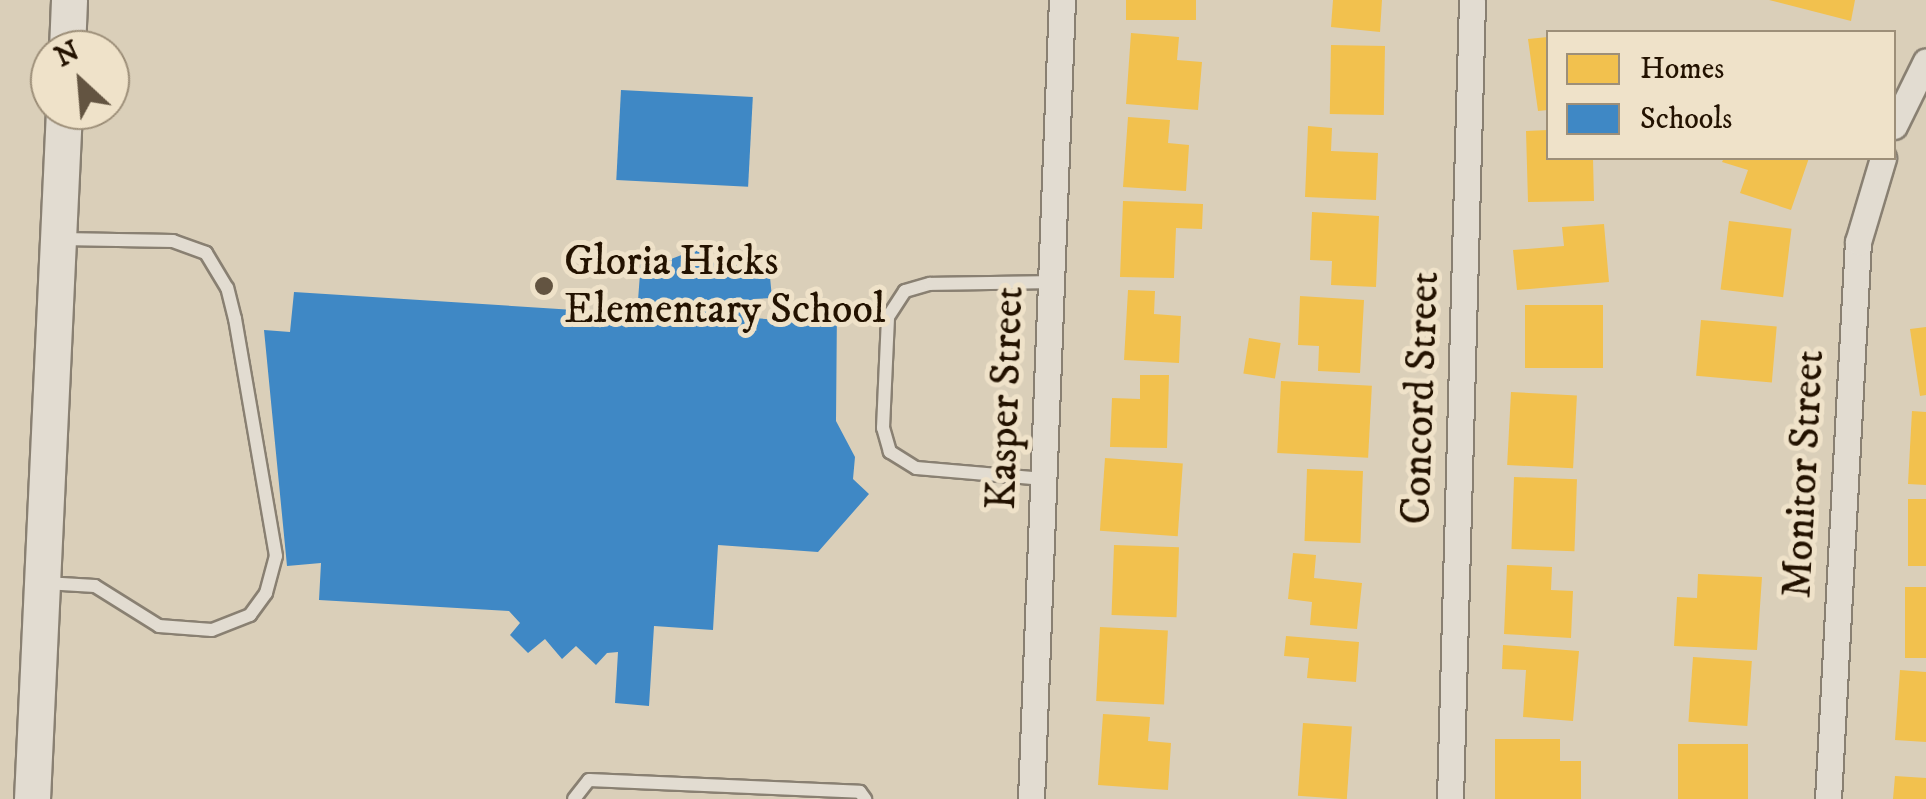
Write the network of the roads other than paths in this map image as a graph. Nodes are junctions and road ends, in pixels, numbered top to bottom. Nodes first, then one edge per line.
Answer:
1 (70, 0) edge
2 (1062, 0) edge
3 (1472, 0) edge
4 (68, 30) edge
5 (1926, 61) edge
6 (1896, 122) edge
7 (63, 130) edge
8 (1881, 160) edge
9 (58, 238) junction
10 (1051, 282) junction
11 (1044, 479) junction
12 (42, 583) junction
13 (32, 799) edge
14 (574, 799) edge
15 (866, 799) edge
16 (1031, 799) edge
17 (1450, 799) edge
18 (1828, 799) edge

1 - 4 street
2 - 10 street, Kasper Street
3 - 17 street, Concord Street
5 - 6 street
7 - 9 street
8 - 18 street, Monitor Street
9 - 12 street
9 - 12 lane
10 - 11 street, Kasper Street
10 - 11 lane
11 - 16 street, Kasper Street
12 - 13 street
14 - 15 lane

